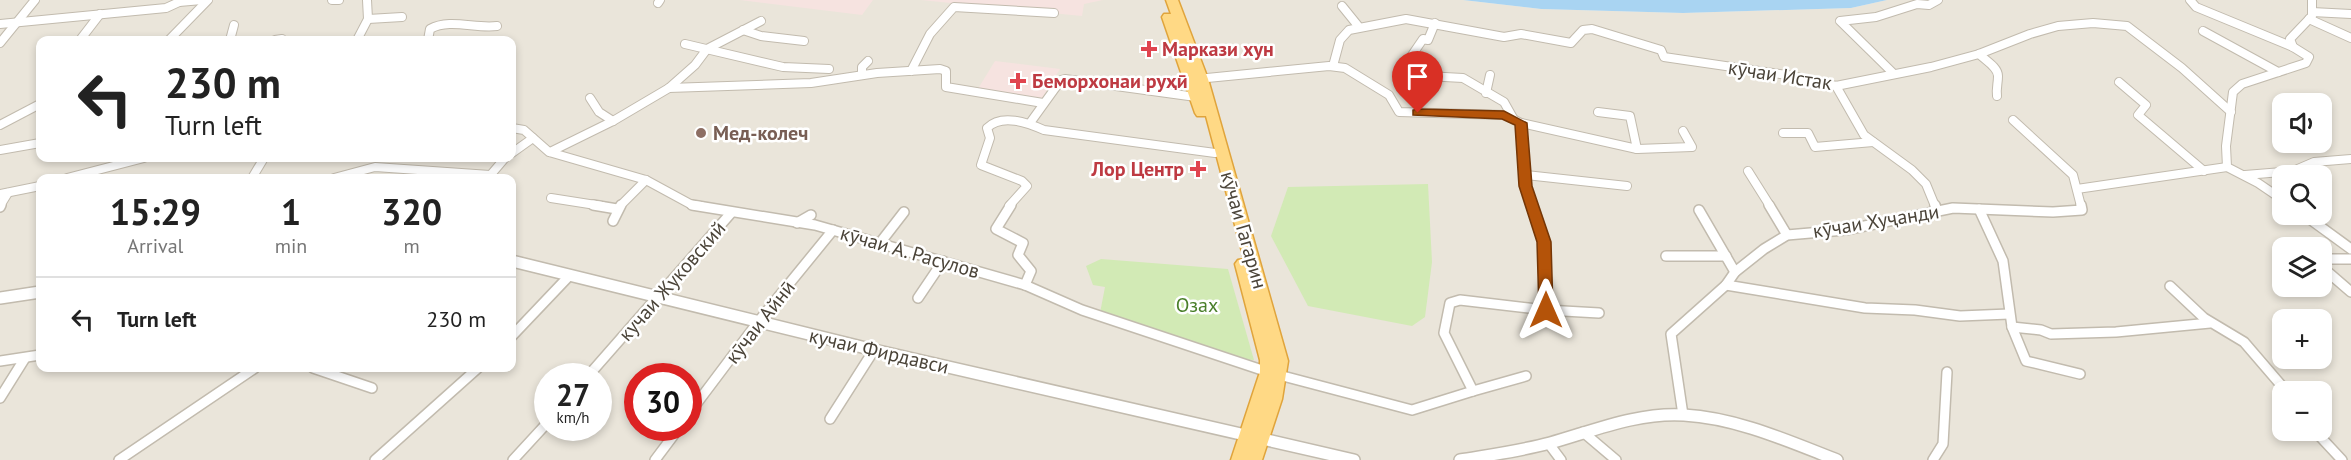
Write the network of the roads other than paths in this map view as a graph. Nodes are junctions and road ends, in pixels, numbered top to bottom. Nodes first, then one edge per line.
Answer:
1 (35, 0) edge
2 (202, 0) edge
3 (208, 0) edge
4 (332, 0) edge
5 (339, 0) edge
6 (367, 0) edge
7 (1169, 0) edge
8 (1938, 0) edge
9 (2190, 0) edge
10 (2312, 0) edge
11 (180, 1) edge
12 (1341, 6) dead end
13 (100, 14) junction
14 (401, 14) dead end
15 (1054, 14) dead end
16 (2351, 14) edge
17 (2310, 16) junction
18 (368, 19) junction
19 (761, 21) dead end
20 (18, 22) junction
21 (1435, 23) junction
22 (0, 24) edge
23 (234, 25) dead end
24 (497, 26) dead end
25 (1359, 27) junction
26 (743, 30) junction
27 (2203, 31) dead end
28 (83, 36) edge
29 (174, 36) edge
30 (231, 36) edge
31 (359, 36) edge
32 (429, 36) edge
33 (2351, 38) edge
34 (804, 41) dead end
35 (0, 43) edge
36 (686, 44) dead end
37 (2294, 46) junction
38 (707, 49) junction
39 (1979, 54) junction
40 (868, 61) dead end
41 (1408, 62) dead end
42 (1333, 66) junction
43 (829, 69) dead end
44 (911, 71) junction
45 (2278, 72) junction
46 (1893, 73) junction
47 (862, 75) junction
48 (1490, 75) dead end
49 (1426, 76) dead end
50 (1196, 80) junction
51 (2119, 82) dead end
52 (1836, 86) junction
53 (669, 88) junction
54 (1486, 93) junction
55 (1997, 96) dead end
56 (1196, 97) junction
57 (590, 98) dead end
58 (1043, 103) junction
59 (36, 106) edge
60 (1598, 112) dead end
61 (2231, 112) junction
62 (2013, 120) dead end
63 (1517, 121) junction
64 (613, 122) junction
65 (1030, 123) junction
66 (0, 125) edge
67 (516, 129) edge
68 (524, 130) joint
69 (1683, 131) dead end
70 (1783, 133) dead end
71 (533, 138) junction
72 (1873, 142) junction
73 (36, 144) edge
74 (1637, 149) junction
75 (0, 150) edge
76 (516, 150) edge
77 (549, 152) junction
78 (1215, 153) junction
79 (2351, 159) edge
80 (129, 162) edge
81 (502, 162) edge
82 (2227, 168) junction
83 (1748, 171) dead end
84 (2204, 171) junction
85 (82, 174) edge
86 (354, 174) edge
87 (457, 174) edge
88 (492, 174) edge
89 (1526, 175) junction
90 (2244, 175) junction
91 (646, 180) junction
92 (1627, 186) dead end
93 (36, 187) edge
94 (2077, 189) junction
95 (2272, 193) edge
96 (4, 194) edge
97 (551, 198) dead end
98 (0, 207) edge
99 (617, 209) junction
100 (1979, 209) junction
101 (1699, 210) dead end
102 (1937, 211) junction
103 (904, 212) dead end
104 (731, 213) junction
105 (812, 215) dead end
106 (613, 221) dead end
107 (796, 223) junction
108 (2318, 225) edge
109 (833, 230) junction
110 (1787, 235) junction
111 (880, 243) junction
112 (2351, 249) edge
113 (1666, 256) dead end
114 (1726, 256) junction
115 (2351, 259) edge
116 (2332, 260) edge
117 (943, 261) junction
118 (516, 262) edge
119 (1735, 272) junction
120 (570, 275) junction
121 (2332, 276) edge
122 (1025, 285) junction
123 (1726, 285) junction
124 (2170, 286) dead end
125 (2351, 292) edge
126 (36, 293) edge
127 (660, 296) junction
128 (0, 298) edge
129 (918, 298) dead end
130 (1546, 310) junction
131 (1599, 313) dead end
132 (2009, 314) junction
133 (758, 322) junction
134 (2210, 322) junction
135 (2012, 327) junction
136 (516, 332) edge
137 (874, 350) junction
138 (36, 356) edge
139 (25, 358) junction
140 (0, 361) edge
141 (600, 363) edge
142 (249, 372) edge
143 (325, 372) edge
144 (474, 372) edge
145 (1947, 372) dead end
146 (1273, 373) junction
147 (2080, 374) dead end
148 (1526, 376) dead end
149 (2278, 381) edge
150 (372, 388) dead end
151 (1473, 391) junction
152 (702, 396) edge
153 (0, 398) edge
154 (1683, 415) junction
155 (830, 419) dead end
156 (1583, 432) junction
157 (534, 437) edge
158 (1255, 438) junction
159 (669, 441) edge
160 (2325, 441) edge
161 (1549, 444) junction
162 (119, 460) edge
163 (375, 460) edge
164 (513, 460) edge
165 (655, 460) edge
166 (1240, 460) edge
167 (1253, 460) edge
168 (1354, 460) edge
169 (1460, 460) edge
170 (1561, 460) edge
171 (1616, 460) edge
172 (1837, 460) edge
173 (1933, 460) edge
174 (2343, 460) edge

1 - 20 street
2 - 11 street
3 - 29 street
4 - 5 street
6 - 18 street
7 - 50 highway, кӯчаи Гагарин
8 - 46 street
9 - 37 street
10 - 17 street
11 - 13 street
12 - 25 street
13 - 20 street
13 - 28 street
14 - 18 street
15 - 44 street
16 - 17 street
17 - 33 street
17 - 37 street
18 - 31 street
19 - 26 street
20 - 22 street
20 - 35 street
21 - 25 street, кӯчаи Истак
21 - 41 street
21 - 52 street, кӯчаи Истак
23 - 30 street
24 - 32 street
25 - 42 street
26 - 34 street
26 - 38 street
27 - 45 street
36 - 38 street
37 - 45 street
38 - 43 street
38 - 53 street
39 - 46 street, кӯчаи Истак
39 - 55 street
39 - 61 street, кӯчаи Истак
40 - 47 street
42 - 50 street
42 - 63 street
44 - 47 street
44 - 58 street
45 - 61 street
46 - 52 street, кӯчаи Истак
47 - 53 street
48 - 54 street
49 - 54 street
50 - 56 highway, кӯчаи Гагарин
50 - 146 highway, кӯчаи Гагарин
51 - 84 street
52 - 72 street
53 - 64 street
54 - 63 street
56 - 58 street
56 - 78 highway, кӯчаи Гагарин
57 - 64 street
58 - 65 street
59 - 66 street
60 - 74 street
61 - 82 street
62 - 94 street
63 - 74 street
63 - 89 street
64 - 77 street
65 - 78 street
65 - 122 street
67 - 68 street
68 - 71 street
69 - 74 street
70 - 72 street
71 - 76 street
71 - 77 street
72 - 102 street
73 - 75 street
77 - 91 street, кӯчаи А. Расулов
78 - 146 highway, кӯчаи Гагарин
79 - 90 street
80 - 85 street
81 - 88 street
82 - 84 street
82 - 90 street
83 - 110 street
84 - 94 street
86 - 87 street
89 - 92 street
89 - 130 street
90 - 95 street
91 - 99 street
91 - 104 street, кӯчаи А. Расулов
93 - 96 street
94 - 100 street, кӯчаи Хуҷанди
96 - 98 street
97 - 99 street
99 - 106 street
100 - 102 street, кӯчаи Хуҷанди
100 - 132 street
101 - 114 street
102 - 110 street, кӯчаи Хуҷанди
103 - 111 street
104 - 107 street, кӯчаи А. Расулов
104 - 127 street, кучаи Жуковский
105 - 107 street
107 - 109 street, кӯчаи А. Расулов
108 - 112 street
109 - 111 street, кӯчаи А. Расулов
109 - 133 street, кӯчаи Айнӣ
110 - 119 street, кӯчаи Хуҷанди
111 - 117 street, кӯчаи А. Расулов
113 - 114 street
114 - 119 street
115 - 116 street
117 - 122 street, кӯчаи А. Расулов
117 - 129 street
118 - 120 street, кучаи Фирдавси
119 - 123 street, кӯчаи Хуҷанди
120 - 127 street, кучаи Фирдавси
120 - 136 street
121 - 125 street
122 - 146 street, кӯчаи А. Расулов
123 - 132 street
123 - 154 street, кӯчаи Хуҷанди
124 - 134 street
126 - 128 street
127 - 133 street, кучаи Фирдавси
127 - 141 street, кучаи Жуковский
130 - 131 street
130 - 151 street
132 - 135 street
133 - 137 street, кучаи Фирдавси
133 - 152 street, кӯчаи Айнӣ
134 - 135 street
134 - 149 street
135 - 147 street
137 - 155 street
137 - 158 street, кучаи Фирдавси
138 - 139 street
139 - 140 street
139 - 153 street
142 - 162 street
143 - 150 street
144 - 163 street
145 - 173 street
146 - 151 street, кӯчаи А. Расулов
146 - 158 highway
148 - 151 street, кӯчаи А. Расулов
154 - 156 street
154 - 172 street
156 - 161 street
156 - 171 street
157 - 164 street
158 - 166 highway
158 - 167 highway
158 - 168 street, кучаи Фирдавси
159 - 165 street
160 - 174 street
161 - 169 street
161 - 170 street

